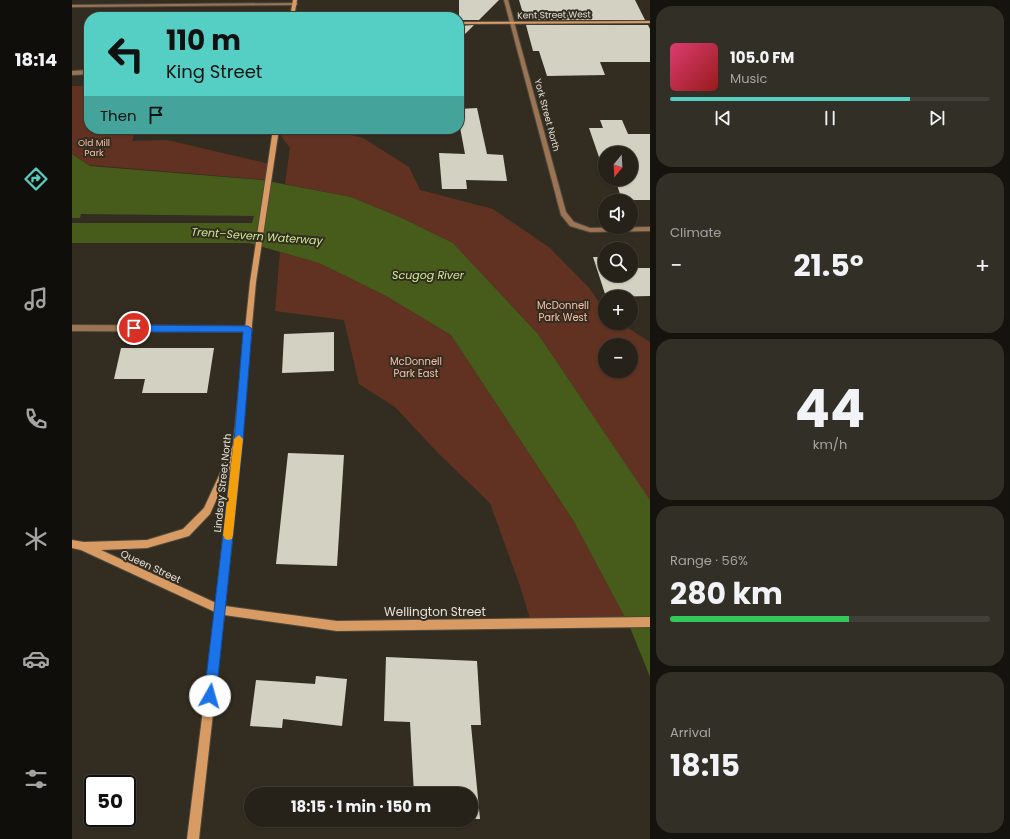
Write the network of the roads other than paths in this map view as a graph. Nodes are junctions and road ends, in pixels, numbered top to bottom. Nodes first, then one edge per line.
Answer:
1 (506, 0) edge
2 (295, 2) edge
3 (72, 6) edge
4 (293, 12) edge
5 (650, 22) edge
6 (464, 23) edge
7 (513, 23) junction
8 (72, 72) edge
9 (84, 72) edge
10 (275, 134) edge
11 (650, 229) edge
12 (72, 328) edge
13 (248, 329) junction
14 (238, 441) junction
15 (72, 544) edge
16 (82, 546) junction
17 (220, 610) junction
18 (650, 622) edge
19 (193, 839) edge

1 - 7 street, York Street North
2 - 3 street
2 - 4 main road
5 - 7 main road, Kent Street West
6 - 7 main road, Kent Street West
7 - 11 street, York Street North
8 - 9 street
10 - 13 main road, Lindsay Street North
12 - 13 street
13 - 14 main road, Lindsay Street North
14 - 16 main road
14 - 17 main road, Lindsay Street North
15 - 16 main road, Queen Street
16 - 17 main road, Queen Street
17 - 18 main road, Wellington Street
17 - 19 main road, Lindsay Street North

